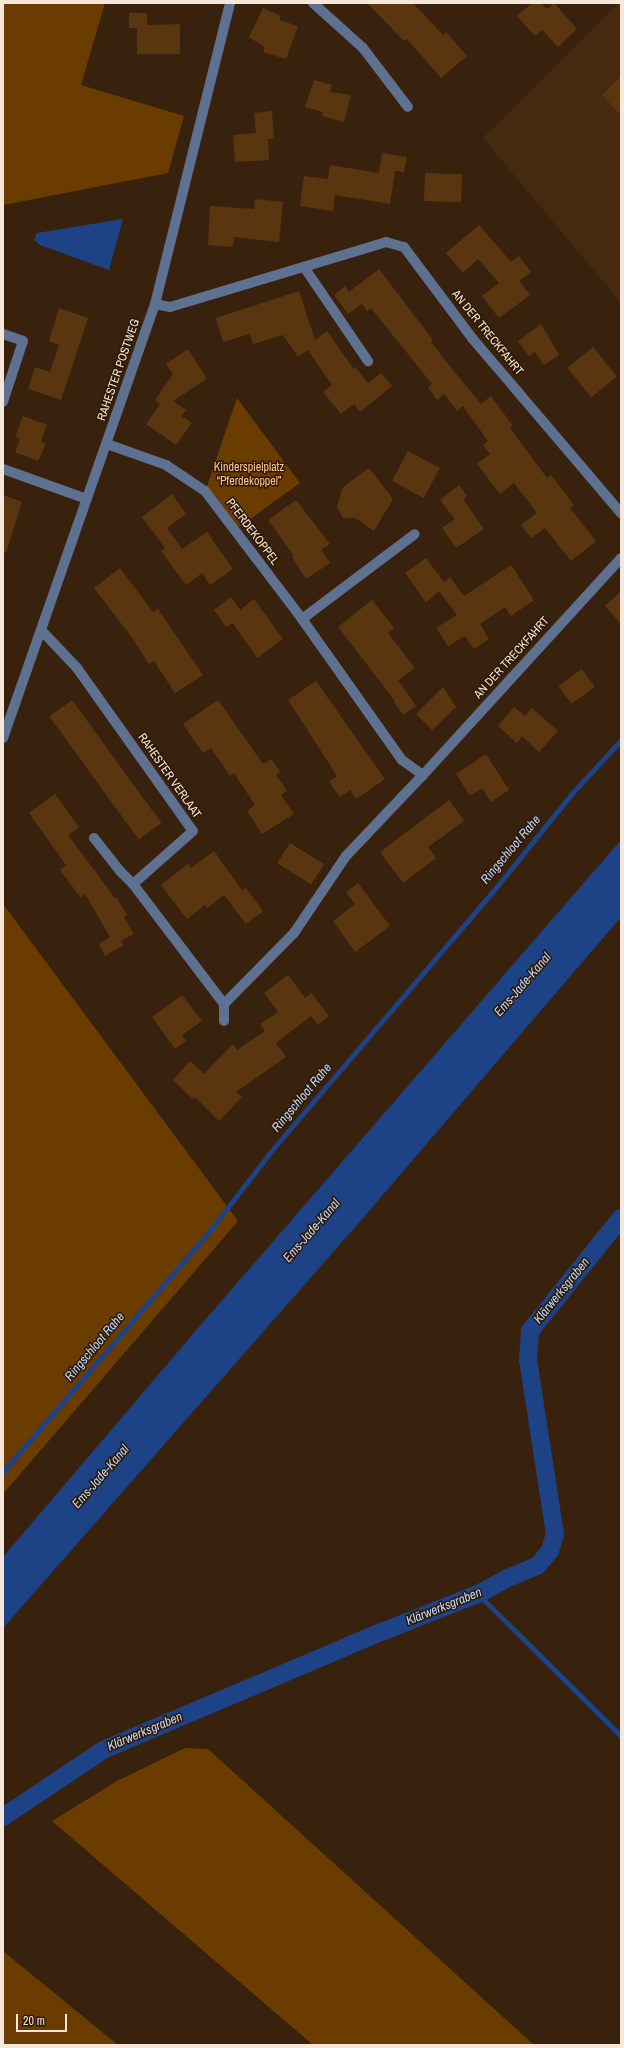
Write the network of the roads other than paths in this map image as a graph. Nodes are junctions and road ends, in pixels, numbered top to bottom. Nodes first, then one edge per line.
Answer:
1 (230, 3) edge
2 (313, 3) edge
3 (408, 107) dead end
4 (304, 267) junction
5 (155, 304) junction
6 (3, 334) edge
7 (368, 361) dead end
8 (3, 402) edge
9 (107, 444) junction
10 (3, 469) edge
11 (86, 499) junction
12 (621, 513) edge
13 (415, 534) dead end
14 (621, 558) edge
15 (302, 619) junction
16 (42, 631) junction
17 (3, 738) edge
18 (423, 775) junction
19 (94, 838) dead end
20 (133, 884) junction
21 (224, 1004) junction
22 (224, 1021) dead end

1 - 5 street, RAHESTER POSTWEG
2 - 3 street
4 - 5 street, AN DER TRECKFAHRT
4 - 7 street
4 - 12 street, AN DER TRECKFAHRT
5 - 9 street, RAHESTER POSTWEG
6 - 8 street
9 - 11 street, RAHESTER POSTWEG
9 - 15 street, PFERDEKOPPEL
10 - 11 street
11 - 16 street, RAHESTER POSTWEG
13 - 15 street
14 - 18 street, AN DER TRECKFAHRT
15 - 18 street, PFERDEKOPPEL
16 - 17 street, RAHESTER POSTWEG
16 - 20 street, RAHESTER VERLAAT
18 - 21 street
19 - 20 street
20 - 21 street
21 - 22 street

